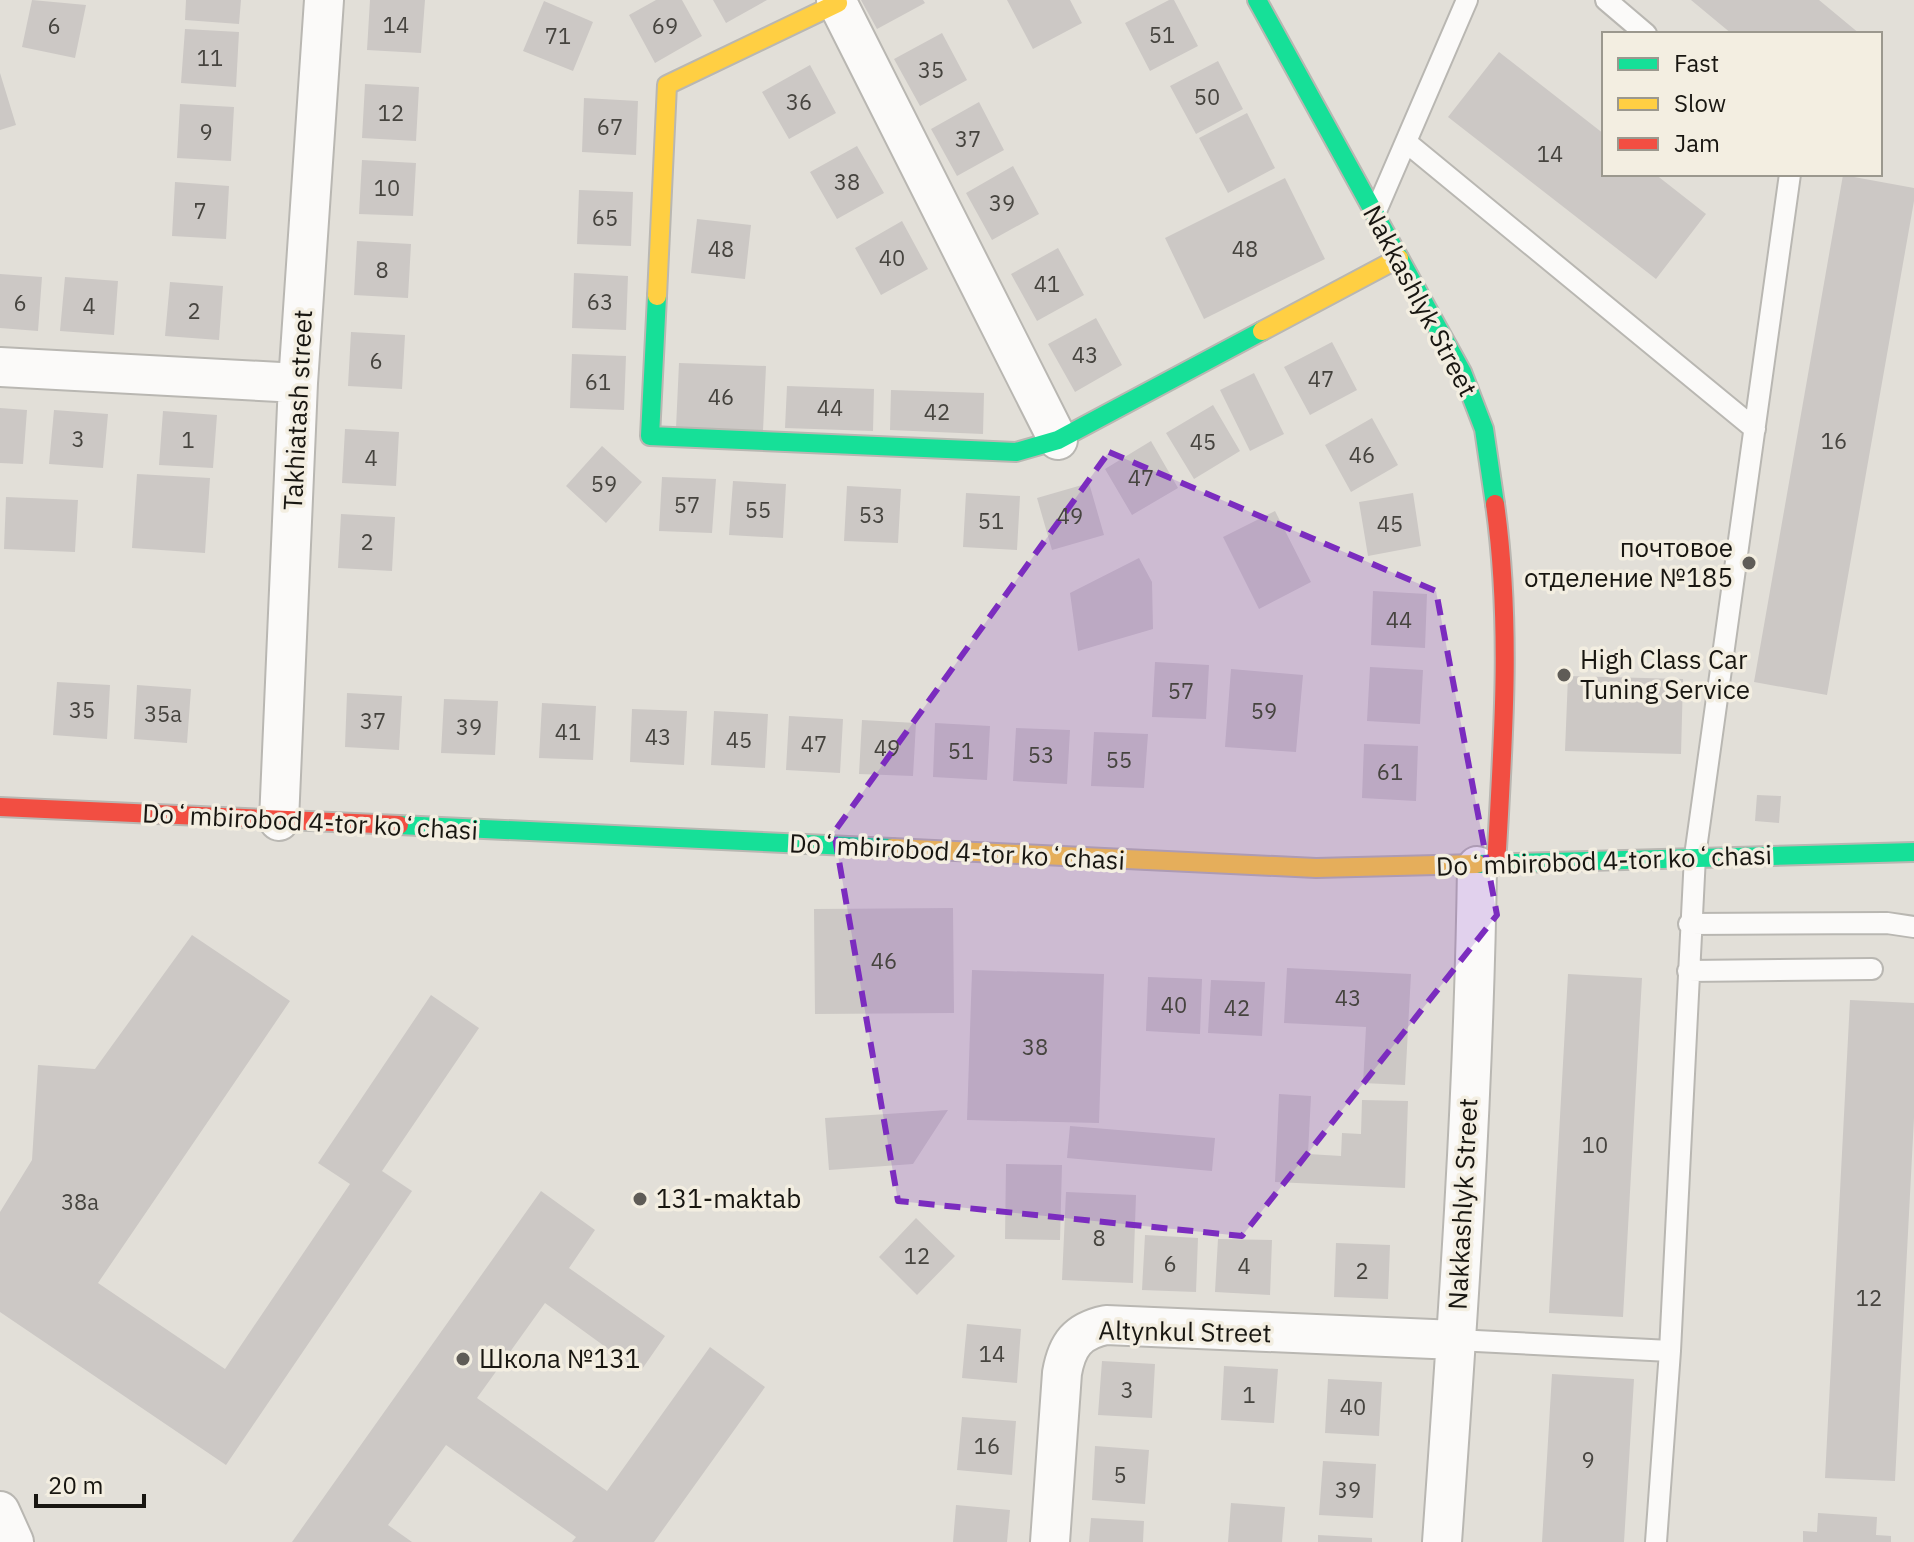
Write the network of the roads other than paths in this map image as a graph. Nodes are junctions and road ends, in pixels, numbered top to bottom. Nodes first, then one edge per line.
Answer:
1 (324, 0) edge
2 (1257, 0) edge
3 (1467, 0) edge
4 (1606, 0) edge
5 (837, 1) edge
6 (1644, 32) edge
7 (1406, 142) junction
8 (1790, 176) edge
9 (1375, 214) junction
10 (1399, 258) junction
11 (0, 367) edge
12 (298, 383) junction
13 (1755, 429) junction
14 (1058, 440) junction
15 (0, 807) edge
16 (279, 821) junction
17 (1914, 852) edge
18 (1695, 856) junction
19 (1486, 866) junction
20 (1689, 924) junction
21 (1914, 927) edge
22 (1872, 969) dead end
23 (1688, 971) junction
24 (1456, 1340) junction
25 (1670, 1351) junction
26 (0, 1511) edge
27 (14, 1542) edge
28 (1050, 1542) edge
29 (1442, 1542) edge
30 (1656, 1542) edge

1 - 12 street, Takhiatash street
2 - 9 street, Nakkashlyk Street
3 - 7 lane
4 - 6 lane
5 - 14 street
5 - 14 street
7 - 9 lane
7 - 13 lane
8 - 13 lane
9 - 10 street, Nakkashlyk Street
10 - 14 street
10 - 19 street, Nakkashlyk Street
11 - 12 street
12 - 16 street, Takhiatash street
13 - 18 lane
15 - 16 street, Doʻmbirobod 4-tor koʻchasi
16 - 19 street, Doʻmbirobod 4-tor koʻchasi
17 - 18 street, Doʻmbirobod 4-tor koʻchasi
18 - 19 street, Doʻmbirobod 4-tor koʻchasi
18 - 20 lane
19 - 24 street, Nakkashlyk Street
20 - 21 lane
20 - 23 lane
22 - 23 lane
23 - 25 lane
24 - 25 lane
24 - 28 street, Altynkul Street
24 - 29 street, Nakkashlyk Street
25 - 30 lane
26 - 27 street

